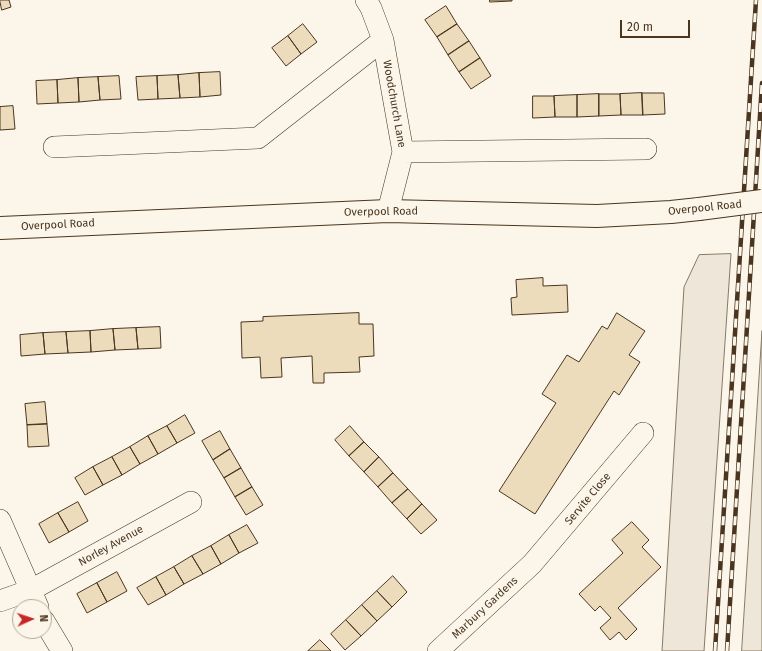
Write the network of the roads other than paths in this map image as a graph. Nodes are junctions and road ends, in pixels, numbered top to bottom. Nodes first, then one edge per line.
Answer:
1 (373, 2) edge
2 (383, 40) junction
3 (54, 147) dead end
4 (646, 149) dead end
5 (403, 152) junction
6 (762, 201) edge
7 (388, 211) junction
8 (0, 228) edge
9 (643, 433) dead end
10 (191, 502) dead end
11 (0, 520) edge
12 (532, 564) joint
13 (35, 599) edge
14 (12, 600) edge
15 (0, 601) edge
16 (52, 634) edge
17 (62, 651) edge
18 (438, 651) edge

1 - 2 street, Woodchurch Lane
2 - 3 street
2 - 5 street, Woodchurch Lane
4 - 5 street
5 - 7 street, Woodchurch Lane
6 - 7 main road, Overpool Road, bridge
7 - 8 main road, Overpool Road
9 - 12 street, Servite Close
10 - 13 street, Norley Avenue
11 - 13 street
12 - 18 street, Marbury Gardens
14 - 15 street, Norley Avenue
16 - 17 street

